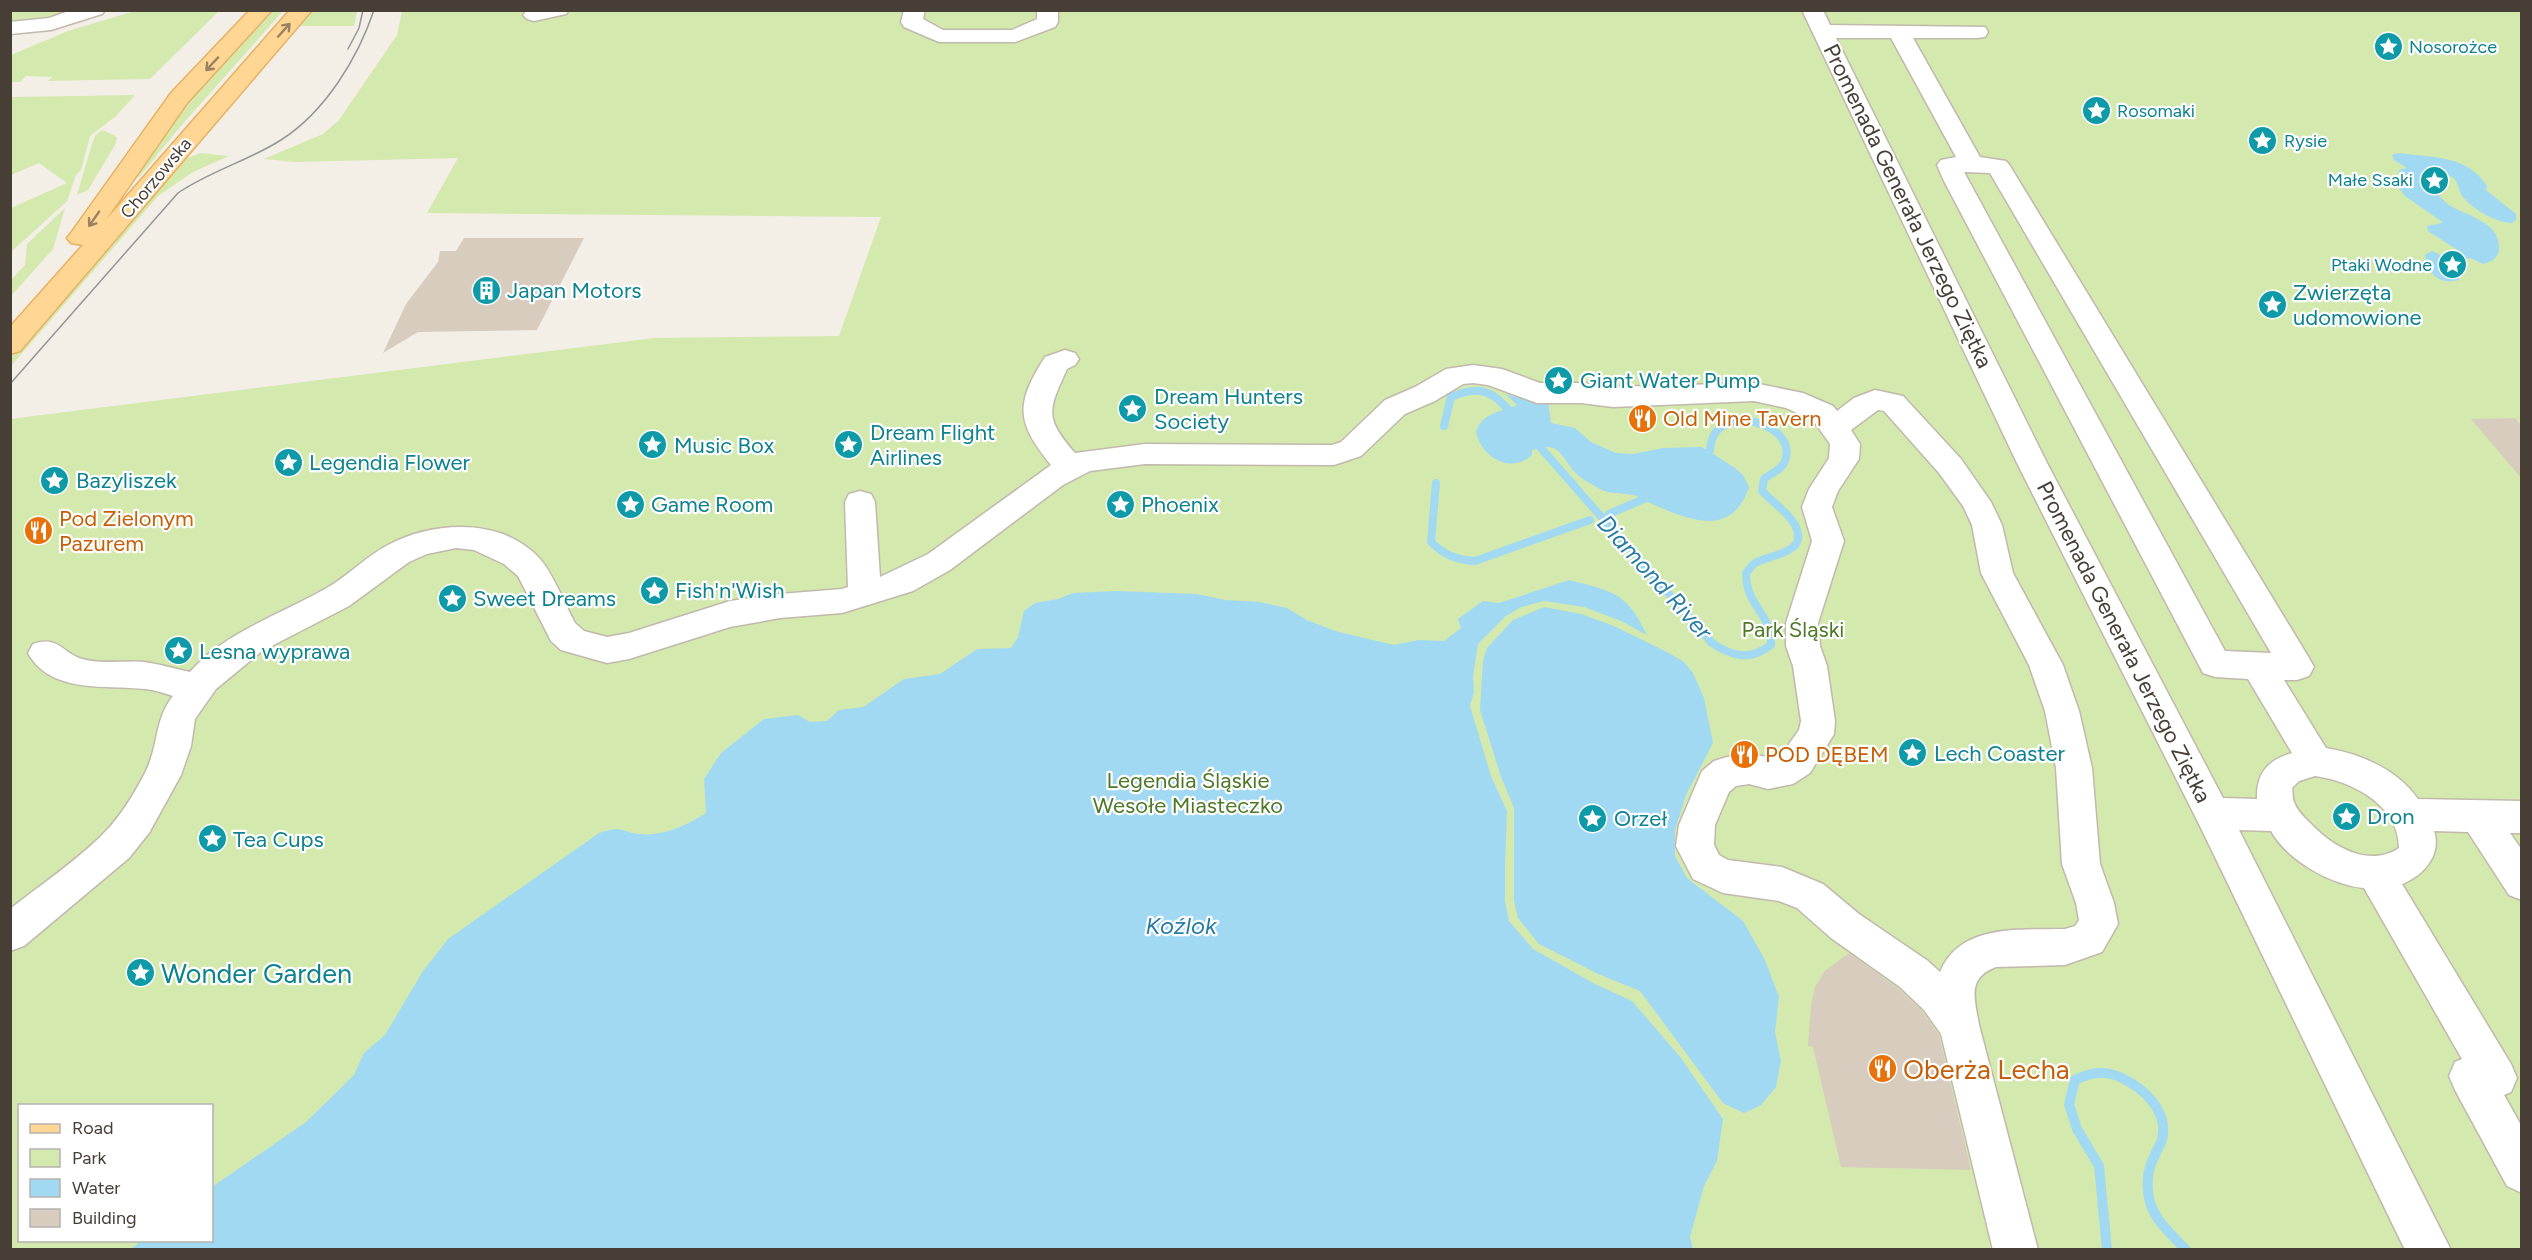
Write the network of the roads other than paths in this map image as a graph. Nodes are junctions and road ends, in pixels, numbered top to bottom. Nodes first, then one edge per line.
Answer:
1 (262, 10) edge
2 (302, 10) edge
3 (559, 10) edge
4 (915, 10) edge
5 (1048, 10) edge
6 (1963, 10) edge
7 (88, 14) edge
8 (534, 15) dead end
9 (1818, 21) edge
10 (10, 28) edge
11 (1899, 32) junction
12 (10, 46) edge
13 (1972, 164) junction
14 (10, 318) edge
15 (10, 345) edge
16 (1065, 359) dead end
17 (1835, 427) junction
18 (1069, 467) junction
19 (860, 502) dead end
20 (865, 595) junction
21 (45, 653) dead end
22 (2258, 666) junction
23 (196, 687) junction
24 (2315, 761) junction
25 (2211, 813) junction
26 (2279, 815) junction
27 (2410, 815) junction
28 (2479, 817) junction
29 (2522, 817) edge
30 (2375, 873) junction
31 (2522, 883) edge
32 (10, 933) edge
33 (1959, 1025) junction
34 (2509, 1078) edge
35 (2522, 1171) edge
36 (2016, 1250) edge
37 (2429, 1250) edge

1 -> 14 main road, Chorzowska
15 -> 2 main road, Chorzowska
3 - 8 street
4 - 5 street
6 - 11 street
7 - 10 street
7 - 12 street
9 - 11 street
9 - 25 street, Promenada Generała Jerzego Ziętka
11 - 13 street
13 - 22 street
13 - 22 street
16 - 18 street
17 - 18 street
17 - 33 street
17 - 33 street
18 - 20 street
19 - 20 street
20 - 23 street
21 - 23 street
22 - 24 street
23 - 32 street
24 - 26 street
24 - 27 street
25 - 26 street
25 - 37 street, Promenada Generała Jerzego Ziętka
26 - 30 street
27 - 28 street
27 - 30 street
28 - 29 street
28 - 31 street
30 - 34 street
33 - 36 street
34 - 35 street

